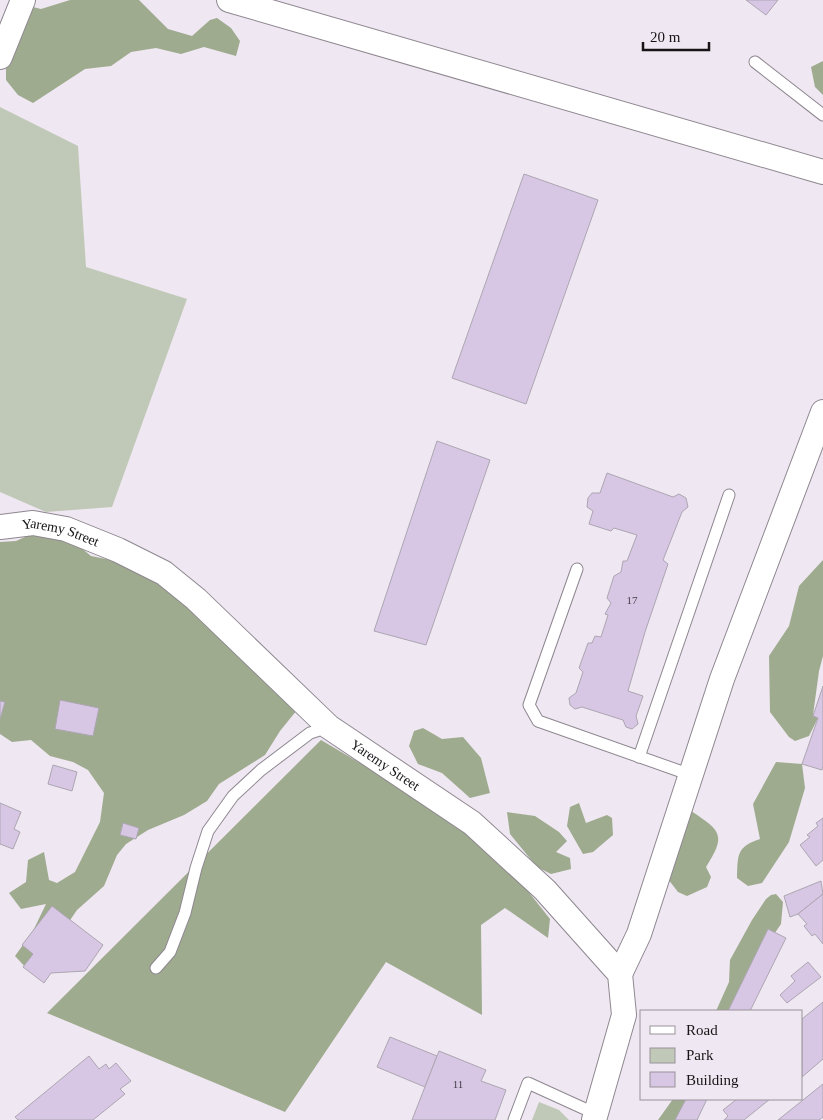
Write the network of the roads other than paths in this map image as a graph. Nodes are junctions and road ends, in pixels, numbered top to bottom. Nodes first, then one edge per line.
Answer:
1 (23, 0) edge
2 (229, 0) edge
3 (0, 57) edge
4 (755, 62) dead end
5 (823, 115) edge
6 (823, 172) edge
7 (823, 412) edge
8 (729, 495) dead end
9 (0, 526) edge
10 (577, 569) dead end
11 (329, 726) junction
12 (639, 757) junction
13 (691, 776) junction
14 (156, 968) dead end
15 (620, 974) junction
16 (595, 1117) edge
17 (514, 1120) edge

1 - 3 street
2 - 6 street
4 - 5 lane
7 - 13 street
8 - 12 lane
9 - 11 street, Yaremy Street
10 - 12 lane
11 - 14 lane
11 - 15 street, Yaremy Street
12 - 13 lane
13 - 15 street
15 - 16 street
16 - 17 lane

